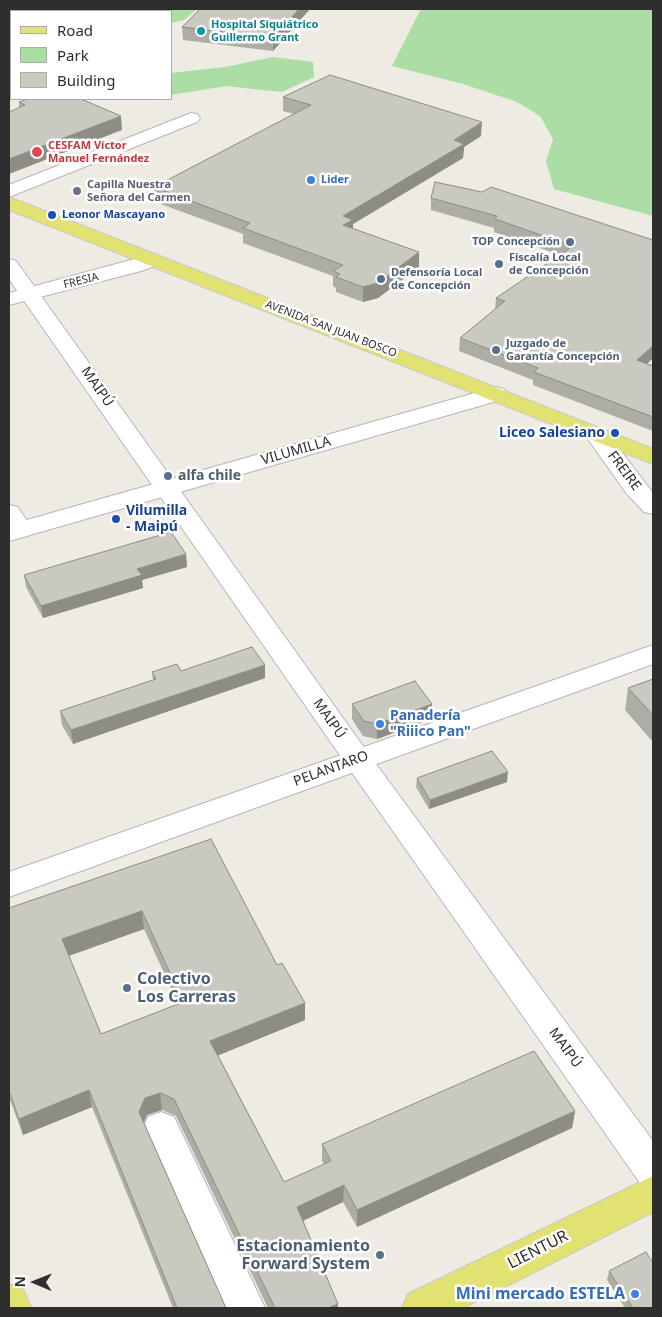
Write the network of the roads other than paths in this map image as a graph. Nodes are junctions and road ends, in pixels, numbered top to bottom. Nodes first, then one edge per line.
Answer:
1 (191, 118) dead end
2 (9, 191) edge
3 (9, 203) edge
4 (153, 260) junction
5 (9, 265) edge
6 (19, 296) edge
7 (496, 394) junction
8 (597, 435) junction
9 (653, 457) edge
10 (168, 488) junction
11 (653, 507) edge
12 (12, 525) edge
13 (653, 654) edge
14 (358, 760) junction
15 (9, 884) edge
16 (162, 1128) dead end
17 (653, 1171) edge
18 (653, 1193) edge
19 (9, 1303) edge
20 (11, 1308) edge
21 (245, 1308) edge
22 (422, 1308) edge

1 - 2 street
3 - 4 main road, AVENIDA SAN JUAN BOSCO
4 - 6 street, FRESIA
4 - 7 main road, AVENIDA SAN JUAN BOSCO
5 - 6 street, MAIPÚ
6 - 10 street, MAIPÚ
7 - 8 main road, AVENIDA SAN JUAN BOSCO
7 - 10 street, VILUMILLA
8 - 9 main road, AVENIDA SAN JUAN BOSCO
8 - 11 street, FREIRE
10 - 12 street, VILUMILLA
10 - 14 street, MAIPÚ
13 - 14 street, PELANTARO
14 - 15 street, PELANTARO
14 - 17 street, MAIPÚ
16 - 21 street
18 - 22 main road, LIENTUR
19 - 20 main road

